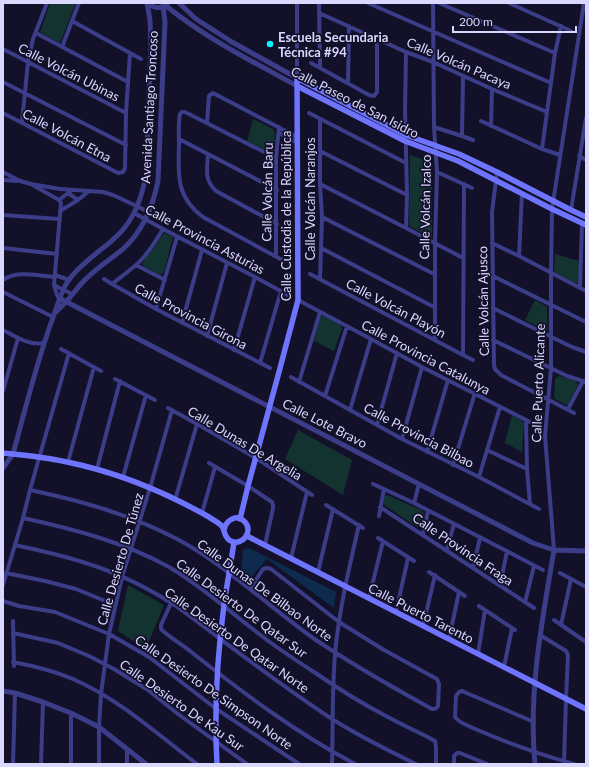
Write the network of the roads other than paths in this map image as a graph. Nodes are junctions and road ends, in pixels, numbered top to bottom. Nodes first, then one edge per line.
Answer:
1 (47, 3) edge
2 (79, 3) edge
3 (148, 3) edge
4 (180, 3) edge
5 (297, 3) edge
6 (319, 3) edge
7 (368, 3) edge
8 (433, 3) edge
9 (439, 3) edge
10 (509, 3) edge
11 (584, 3) edge
12 (165, 5) edge
13 (319, 13) junction
14 (72, 21) junction
15 (349, 26) junction
16 (561, 26) junction
17 (571, 30) dead end
18 (433, 32) junction
19 (36, 34) junction
20 (377, 38) junction
21 (62, 47) junction
22 (3, 49) edge
23 (406, 52) junction
24 (130, 53) junction
25 (555, 54) junction
26 (141, 59) dead end
27 (28, 62) junction
28 (433, 62) junction
29 (311, 63) dead end
30 (320, 68) junction
31 (463, 76) junction
32 (297, 78) junction
33 (3, 82) edge
34 (128, 82) junction
35 (348, 83) junction
36 (551, 83) junction
37 (297, 86) junction
38 (492, 89) junction
39 (25, 93) junction
40 (546, 112) junction
41 (3, 113) edge
42 (126, 113) junction
43 (309, 113) dead end
44 (320, 118) junction
45 (586, 118) edge
46 (481, 121) dead end
47 (22, 122) junction
48 (207, 122) junction
49 (491, 126) junction
50 (279, 127) junction
51 (434, 127) junction
52 (585, 128) edge
53 (278, 133) junction
54 (406, 135) junction
55 (462, 136) junction
56 (179, 139) junction
57 (298, 140) junction
58 (473, 140) dead end
59 (405, 141) junction
60 (126, 145) junction
61 (435, 145) junction
62 (542, 150) junction
63 (320, 151) junction
64 (436, 152) junction
65 (208, 155) junction
66 (560, 155) junction
67 (579, 156) junction
68 (276, 158) junction
69 (586, 160) edge
70 (406, 163) junction
71 (3, 172) edge
72 (437, 172) junction
73 (497, 172) junction
74 (3, 180) edge
75 (496, 180) junction
76 (20, 181) junction
77 (31, 184) junction
78 (320, 184) junction
79 (464, 184) junction
80 (472, 188) dead end
81 (72, 190) junction
82 (276, 190) junction
83 (89, 191) junction
84 (68, 193) junction
85 (522, 193) junction
86 (408, 195) junction
87 (59, 200) junction
88 (78, 200) junction
89 (553, 201) junction
90 (136, 206) junction
91 (552, 209) junction
92 (571, 210) junction
93 (60, 211) junction
94 (149, 212) junction
95 (134, 213) junction
96 (3, 214) edge
97 (322, 217) junction
98 (586, 217) edge
99 (59, 219) junction
100 (145, 219) junction
101 (277, 224) junction
102 (584, 224) edge
103 (406, 228) junction
104 (163, 229) junction
105 (177, 237) junction
106 (434, 243) junction
107 (492, 243) junction
108 (3, 248) edge
109 (321, 248) junction
110 (202, 250) junction
111 (57, 254) junction
112 (276, 256) junction
113 (519, 256) junction
114 (463, 258) junction
115 (284, 261) dead end
116 (227, 263) junction
117 (136, 264) junction
118 (551, 272) junction
119 (310, 274) dead end
120 (434, 274) junction
121 (55, 276) junction
122 (493, 276) junction
123 (255, 277) junction
124 (104, 279) dead end
125 (320, 279) junction
126 (3, 280) edge
127 (69, 280) junction
128 (165, 280) junction
129 (112, 284) junction
130 (54, 285) junction
131 (580, 288) junction
132 (64, 290) junction
133 (281, 291) junction
134 (586, 291) edge
135 (3, 292) edge
136 (72, 294) junction
137 (288, 295) dead end
138 (60, 298) junction
139 (298, 300) junction
140 (67, 301) junction
141 (551, 305) junction
142 (434, 307) junction
143 (493, 308) junction
144 (156, 309) junction
145 (320, 312) junction
146 (54, 315) junction
147 (586, 322) edge
148 (182, 323) junction
149 (347, 326) junction
150 (3, 330) edge
151 (207, 336) junction
152 (18, 338) junction
153 (371, 338) junction
154 (551, 338) junction
155 (435, 340) junction
156 (493, 340) junction
157 (44, 343) junction
158 (61, 349) dead end
159 (234, 350) junction
160 (586, 352) edge
161 (69, 353) junction
162 (397, 353) junction
163 (464, 355) junction
164 (473, 360) dead end
165 (260, 363) junction
166 (94, 367) junction
167 (422, 367) junction
168 (270, 368) dead end
169 (551, 368) junction
170 (101, 371) dead end
171 (290, 377) dead end
172 (115, 378) dead end
173 (448, 380) junction
174 (120, 381) junction
175 (584, 381) edge
176 (299, 382) junction
177 (3, 391) edge
178 (475, 394) junction
179 (146, 396) junction
180 (325, 396) junction
181 (155, 400) dead end
182 (549, 400) junction
183 (270, 407) junction
184 (500, 407) junction
185 (170, 409) joint
186 (568, 409) junction
187 (350, 410) junction
188 (574, 413) dead end
189 (526, 420) junction
190 (197, 424) junction
191 (534, 424) dead end
192 (377, 425) junction
193 (402, 439) junction
194 (487, 450) junction
195 (427, 452) junction
196 (3, 453) edge
197 (13, 454) junction
198 (40, 457) junction
199 (256, 458) junction
200 (68, 462) junction
201 (209, 464) dead end
202 (453, 465) junction
203 (215, 467) junction
204 (3, 468) edge
205 (97, 469) junction
206 (527, 469) junction
207 (123, 477) junction
208 (479, 477) junction
209 (373, 484) dead end
210 (419, 484) junction
211 (248, 486) junction
212 (150, 488) junction
213 (384, 489) junction
214 (30, 490) junction
215 (307, 492) junction
216 (312, 495) dead end
217 (175, 500) junction
218 (414, 503) junction
219 (530, 504) junction
220 (326, 505) dead end
221 (380, 507) junction
222 (333, 509) junction
223 (539, 509) dead end
224 (428, 510) junction
225 (202, 513) junction
226 (379, 516) dead end
227 (209, 517) junction
228 (23, 518) junction
229 (232, 518) junction
230 (240, 519) junction
231 (139, 522) junction
232 (454, 524) junction
233 (224, 530) junction
234 (423, 534) junction
235 (247, 536) junction
236 (378, 538) dead end
237 (480, 538) junction
238 (383, 541) junction
239 (234, 542) junction
240 (265, 545) junction
241 (15, 546) junction
242 (131, 549) junction
243 (447, 550) junction
244 (554, 550) junction
245 (507, 551) junction
246 (586, 551) edge
247 (291, 558) junction
248 (408, 558) junction
249 (414, 561) dead end
250 (534, 566) junction
251 (473, 568) junction
252 (542, 570) dead end
253 (229, 572) junction
254 (318, 572) junction
255 (429, 572) dead end
256 (6, 573) junction
257 (560, 573) dead end
258 (435, 575) junction
259 (122, 576) junction
260 (571, 579) junction
261 (3, 585) edge
262 (344, 586) junction
263 (500, 586) junction
264 (586, 587) edge
265 (250, 589) junction
266 (459, 592) junction
267 (465, 596) dead end
268 (369, 598) junction
269 (3, 602) edge
270 (525, 602) junction
271 (171, 603) junction
272 (115, 605) junction
273 (224, 605) junction
274 (479, 606) dead end
275 (534, 608) dead end
276 (485, 610) junction
277 (396, 612) junction
278 (554, 620) dead end
279 (13, 621) dead end
280 (339, 622) junction
281 (561, 625) junction
282 (423, 626) junction
283 (13, 633) junction
284 (109, 634) junction
285 (540, 635) junction
286 (220, 638) junction
287 (449, 639) junction
288 (586, 642) edge
289 (335, 653) junction
290 (478, 654) junction
291 (105, 664) junction
292 (504, 667) junction
293 (217, 673) junction
294 (536, 683) junction
295 (333, 685) junction
296 (3, 691) edge
297 (15, 693) junction
298 (102, 694) junction
299 (566, 699) junction
300 (44, 702) junction
301 (216, 708) junction
302 (586, 709) edge
303 (71, 713) junction
304 (332, 719) junction
305 (534, 722) junction
306 (99, 728) junction
307 (216, 742) junction
308 (127, 749) junction
309 (332, 752) junction
310 (534, 752) junction
311 (564, 761) junction
312 (13, 764) edge
313 (41, 764) edge
314 (70, 764) edge
315 (99, 764) edge
316 (127, 764) edge
317 (146, 764) edge
318 (197, 764) edge
319 (216, 764) edge
320 (247, 764) edge
321 (299, 764) edge
322 (332, 764) edge
323 (355, 764) edge
324 (416, 764) edge
325 (436, 764) edge
326 (454, 764) edge
327 (487, 764) edge
328 (535, 764) edge
329 (574, 764) edge

1 - 19 street
2 - 14 street
3 - 12 street
3 - 90 street, Avenida Santiago Troncoso
4 - 32 street, Calle Paseo de San Isidro
5 - 32 street, Calle Custodia de la República
6 - 13 street
7 - 18 street
8 - 18 street, Calle Volcán Izalco
9 - 25 street
10 - 16 street
11 - 66 street, Calle Puerto Alicante
12 - 37 street, Calle Paseo de San Isidro
12 - 94 street, Avenida Santiago Troncoso
13 - 15 street, Calle Volcán Pacaya
13 - 30 street
14 - 21 street
14 - 24 street
15 - 20 street, Calle Volcán Pacaya
15 - 35 street
16 - 17 street
16 - 25 street
18 - 28 street, Calle Volcán Izalco
18 - 36 street
19 - 21 street
19 - 27 street
20 - 23 street, Calle Volcán Pacaya
20 - 35 street
21 - 34 street
22 - 27 street, Calle Volcán Ubinas
23 - 28 street, Calle Volcán Pacaya
23 - 54 street
24 - 26 street
24 - 34 street, Calle Volcán Etna
25 - 36 street
27 - 39 street
27 - 42 street, Calle Volcán Ubinas
28 - 31 street, Calle Volcán Pacaya
28 - 51 street, Calle Volcán Izalco
29 - 30 street
30 - 35 street
31 - 38 street, Calle Volcán Pacaya
31 - 55 street
32 - 37 main road, Calle Custodia de la República
32 - 54 main road, Calle Paseo de San Isidro
33 - 39 street
34 - 42 street, Calle Volcán Etna
36 - 40 street
37 - 57 main road, Calle Custodia de la República
37 - 59 main road, Calle Paseo de San Isidro
38 - 40 street, Calle Volcán Pacaya
38 - 49 street
39 - 47 street
39 - 60 street
40 - 62 street
41 - 47 street, Calle Volcán Etna
42 - 60 street, Calle Volcán Etna
43 - 44 street
44 - 63 street, Calle Volcán Naranjos
44 - 70 street
45 - 52 street
46 - 49 street
47 - 60 street, Calle Volcán Etna
48 - 50 street
48 - 56 street
48 - 68 street
49 - 62 street
50 - 53 street, Calle Volcán Baru
50 - 57 street
51 - 55 street
51 - 61 street, Calle Volcán Izalco
52 - 67 street
53 - 57 street
53 - 68 street, Calle Volcán Baru
54 - 59 street
54 - 61 main road, Calle Paseo de San Isidro
55 - 58 street
56 - 65 street
56 - 112 street
57 - 139 main road, Calle Custodia de la República
59 - 64 main road, Calle Paseo de San Isidro
59 - 70 street
61 - 64 street, Calle Volcán Izalco
61 - 73 main road, Calle Paseo de San Isidro
62 - 66 street
63 - 78 street, Calle Volcán Naranjos
63 - 86 street
64 - 72 street, Calle Volcán Izalco
64 - 75 main road, Calle Paseo de San Isidro
65 - 82 street
65 - 101 street
66 - 89 street, Calle Puerto Alicante
67 - 69 street
67 - 92 street
68 - 82 street, Calle Volcán Baru
70 - 86 street
71 - 76 street
72 - 79 street
72 - 106 street, Calle Volcán Izalco
73 - 75 street, Calle Volcán Ajusco
73 - 89 main road, Calle Paseo de San Isidro
74 - 76 street
75 - 85 main road, Calle Paseo de San Isidro
75 - 107 street, Calle Volcán Ajusco
76 - 77 street
77 - 81 street
77 - 87 street
78 - 97 street, Calle Volcán Naranjos
78 - 103 street
79 - 80 street
79 - 114 street
81 - 83 street
81 - 84 street
82 - 101 street, Calle Volcán Baru
83 - 88 street
83 - 90 street
84 - 87 street
84 - 88 street
85 - 91 main road, Calle Paseo de San Isidro
85 - 113 street
86 - 103 street
87 - 93 street
88 - 93 street
89 - 91 street, Calle Puerto Alicante
89 - 92 main road, Calle Paseo de San Isidro
90 - 94 street
90 - 95 street, Avenida Santiago Troncoso
91 - 102 main road, Calle Paseo de San Isidro
91 - 118 street, Calle Puerto Alicante
92 - 98 main road, Calle Paseo de San Isidro
93 - 99 street
94 - 100 street, Avenida Santiago Troncoso
95 - 100 street, Calle Provincia Asturias
95 - 127 street, Avenida Santiago Troncoso
96 - 99 street
97 - 109 street, Calle Volcán Naranjos
97 - 120 street
99 - 111 street
100 - 104 street, Calle Provincia Asturias
100 - 136 street, Avenida Santiago Troncoso
101 - 112 street, Calle Volcán Baru
102 - 131 street
103 - 106 street
104 - 105 street, Calle Provincia Asturias
104 - 117 street
105 - 110 street, Calle Provincia Asturias
105 - 128 street
106 - 114 street
106 - 120 street, Calle Volcán Izalco
107 - 113 street
107 - 122 street, Calle Volcán Ajusco
108 - 111 street
109 - 125 street, Calle Volcán Naranjos
109 - 142 street
110 - 116 street, Calle Provincia Asturias
110 - 148 street
111 - 121 street
112 - 115 street
113 - 118 street
114 - 163 street
116 - 123 street, Calle Provincia Asturias
116 - 151 street
117 - 128 street
117 - 129 street
118 - 131 street
118 - 141 street, Calle Puerto Alicante
119 - 125 street, Calle Volcán Playón
120 - 142 street, Calle Volcán Izalco
121 - 126 street
121 - 127 street
121 - 130 street
122 - 141 street
122 - 143 street, Calle Volcán Ajusco
123 - 133 street, Calle Provincia Asturias
123 - 159 street
124 - 129 street, Calle Provincia Girona
125 - 155 street, Calle Volcán Playón
127 - 132 street, Avenida Santiago Troncoso
128 - 144 street
129 - 144 street, Calle Provincia Girona
130 - 132 street
130 - 138 street
131 - 134 street
132 - 136 street
132 - 138 street, Avenida Santiago Troncoso
133 - 137 street, Calle Provincia Asturias
133 - 165 street
135 - 146 street
136 - 140 street, Avenida Santiago Troncoso
138 - 140 street, Calle Lote Bravo
138 - 146 street, Avenida Santiago Troncoso
139 - 145 street, Calle Provincia Catalunya
139 - 183 main road, Calle Custodia de la República
140 - 146 street, Avenida Santiago Troncoso
140 - 183 street, Calle Lote Bravo
141 - 147 street
141 - 154 street, Calle Puerto Alicante
142 - 155 street, Calle Volcán Izalco
143 - 154 street
143 - 156 street, Calle Volcán Ajusco
144 - 148 street, Calle Provincia Girona
145 - 149 street, Calle Provincia Catalunya
145 - 176 street
146 - 157 street, Avenida Santiago Troncoso
148 - 151 street, Calle Provincia Girona
149 - 153 street, Calle Provincia Catalunya
149 - 180 street
150 - 152 street
151 - 159 street, Calle Provincia Girona
152 - 157 street
152 - 177 street
153 - 162 street, Calle Provincia Catalunya
153 - 187 street
154 - 160 street
154 - 169 street, Calle Puerto Alicante
155 - 163 street, Calle Volcán Playón
156 - 169 street
156 - 182 street, Calle Volcán Ajusco
157 - 197 street, Avenida Santiago Troncoso
158 - 161 street
159 - 165 street, Calle Provincia Girona
161 - 166 street
161 - 198 street
162 - 167 street, Calle Provincia Catalunya
162 - 192 street
163 - 164 street, Calle Volcán Playón
165 - 168 street, Calle Provincia Girona
166 - 170 street
166 - 200 street
167 - 173 street, Calle Provincia Catalunya
167 - 193 street
169 - 175 street
169 - 182 street, Calle Puerto Alicante
171 - 176 street, Calle Provincia Bilbao
172 - 174 street
173 - 178 street, Calle Provincia Catalunya
173 - 195 street
174 - 179 street
174 - 205 street
175 - 186 street
176 - 180 street, Calle Provincia Bilbao
178 - 184 street, Calle Provincia Catalunya
178 - 202 street
179 - 181 street
179 - 207 street
180 - 187 street, Calle Provincia Bilbao
182 - 186 street, Calle Volcán Ajusco
182 - 244 street, Calle Puerto Alicante
183 - 199 main road, Calle Custodia de la República
183 - 210 street, Calle Lote Bravo
184 - 189 street, Calle Provincia Catalunya
184 - 194 street
185 - 190 street, Calle Dunas De Argelia
185 - 212 street, Calle Desierto De Túnez
186 - 188 street, Calle Volcán Ajusco
187 - 192 street, Calle Provincia Bilbao
189 - 191 street, Calle Provincia Catalunya
189 - 206 street
190 - 199 street, Calle Dunas De Argelia
190 - 217 street
192 - 193 street, Calle Provincia Bilbao
193 - 195 street, Calle Provincia Bilbao
194 - 206 street
194 - 208 street
195 - 202 street, Calle Provincia Bilbao
196 - 197 main road
197 - 198 main road
197 - 204 street, Avenida Santiago Troncoso
198 - 200 main road
198 - 214 street
199 - 211 main road, Calle Custodia de la República
199 - 215 street, Calle Dunas De Argelia
200 - 205 main road
201 - 203 street
202 - 208 street, Calle Provincia Bilbao
203 - 211 street
203 - 225 street
205 - 207 main road
206 - 219 street
207 - 212 main road
208 - 219 street, Calle Provincia Bilbao
209 - 213 street
210 - 218 street
210 - 244 street, Calle Lote Bravo
211 - 230 main road, Calle Custodia de la República
211 - 240 street
212 - 217 main road
212 - 231 street, Calle Desierto De Túnez
213 - 218 street
213 - 221 street
214 - 228 street
214 - 231 street, Calle Dunas De Bilbao Norte
215 - 216 street, Calle Dunas De Argelia
215 - 247 street
217 - 225 main road
218 - 224 street
219 - 223 street, Calle Provincia Bilbao
220 - 222 street
221 - 226 street
221 - 234 street, Calle Provincia Fraga
222 - 254 street
222 - 262 street
224 - 232 street
224 - 234 street
225 - 227 main road
227 - 229 main road
227 - 233 main road
228 - 241 street
228 - 242 street, Calle Desierto De Qatar Sur
229 - 230 main road
229 - 233 main road
230 - 235 main road
231 - 242 street, Calle Desierto De Túnez
231 - 253 street, Calle Dunas De Bilbao Norte
232 - 237 street
232 - 243 street
233 - 239 main road
234 - 243 street, Calle Provincia Fraga
235 - 239 main road
235 - 240 main road, Calle Puerto Tarento
236 - 238 street
237 - 245 street
237 - 251 street
238 - 248 street
238 - 268 street
239 - 253 main road
240 - 247 main road, Calle Puerto Tarento
241 - 256 street
241 - 259 street, Calle Desierto De Qatar Norte
242 - 259 street, Calle Desierto De Túnez
242 - 273 street, Calle Desierto De Qatar Sur
243 - 251 street, Calle Provincia Fraga
244 - 246 street, Calle Lote Bravo
244 - 285 street, Calle Puerto Alicante
245 - 250 street
245 - 263 street
247 - 254 main road, Calle Puerto Tarento
248 - 249 street
248 - 277 street
250 - 252 street
250 - 270 street
251 - 263 street, Calle Provincia Fraga
253 - 265 street, Calle Dunas De Bilbao Norte
253 - 273 main road
254 - 262 main road, Calle Puerto Tarento
255 - 258 street
256 - 261 street
256 - 272 street
257 - 260 street
258 - 266 street
258 - 282 street
259 - 271 street, Calle Desierto De Qatar Norte
259 - 272 street, Calle Desierto De Túnez
260 - 264 street
260 - 281 street
262 - 268 main road, Calle Puerto Tarento
262 - 280 street
263 - 270 street, Calle Provincia Fraga
265 - 280 street
265 - 289 street, Calle Dunas De Bilbao Norte
266 - 267 street
266 - 287 street
268 - 277 main road, Calle Puerto Tarento
269 - 284 street, Calle Desierto De Simpson Norte
270 - 275 street, Calle Provincia Fraga
271 - 286 street, Calle Desierto De Qatar Norte
271 - 293 street
272 - 284 street, Calle Desierto De Túnez
273 - 286 main road
273 - 295 street, Calle Desierto De Qatar Sur
274 - 276 street
276 - 290 street
276 - 292 street
277 - 282 main road, Calle Puerto Tarento
278 - 281 street
279 - 283 street
280 - 289 street
280 - 289 street, Calle Dunas De Bilbao Norte
281 - 288 street
282 - 287 main road, Calle Puerto Tarento
283 - 291 street, Calle Desierto De Kau Sur
283 - 298 street
284 - 291 street, Calle Desierto De Túnez
284 - 301 street, Calle Desierto De Simpson Norte
285 - 294 street, Calle Puerto Alicante
285 - 299 street
286 - 293 main road
286 - 304 street, Calle Desierto De Qatar Norte
287 - 290 main road, Calle Puerto Tarento
289 - 295 street
290 - 292 main road, Calle Puerto Tarento
291 - 298 street, Calle Desierto De Túnez
291 - 307 street, Calle Desierto De Kau Sur
292 - 294 main road, Calle Puerto Tarento
293 - 301 main road
293 - 309 street
294 - 299 main road, Calle Puerto Tarento
294 - 305 street, Calle Puerto Alicante
295 - 304 street
295 - 325 street, Calle Desierto De Qatar Sur
296 - 297 street
297 - 300 street
297 - 312 street
298 - 306 street, Calle Desierto De Túnez
298 - 318 street
299 - 302 main road, Calle Puerto Tarento
299 - 311 street
300 - 303 street
300 - 313 street
301 - 307 main road
301 - 321 street, Calle Desierto De Simpson Norte
303 - 306 street
303 - 314 street
304 - 309 street
304 - 324 street, Calle Desierto De Qatar Norte
305 - 310 street, Calle Puerto Alicante
305 - 310 street
306 - 308 street
306 - 315 street, Calle Desierto De Túnez
307 - 319 main road
307 - 320 street, Calle Desierto De Kau Sur
308 - 316 street
308 - 317 street
309 - 322 street
309 - 323 street
310 - 311 street
310 - 328 street, Calle Puerto Alicante
311 - 329 street
326 - 327 street

